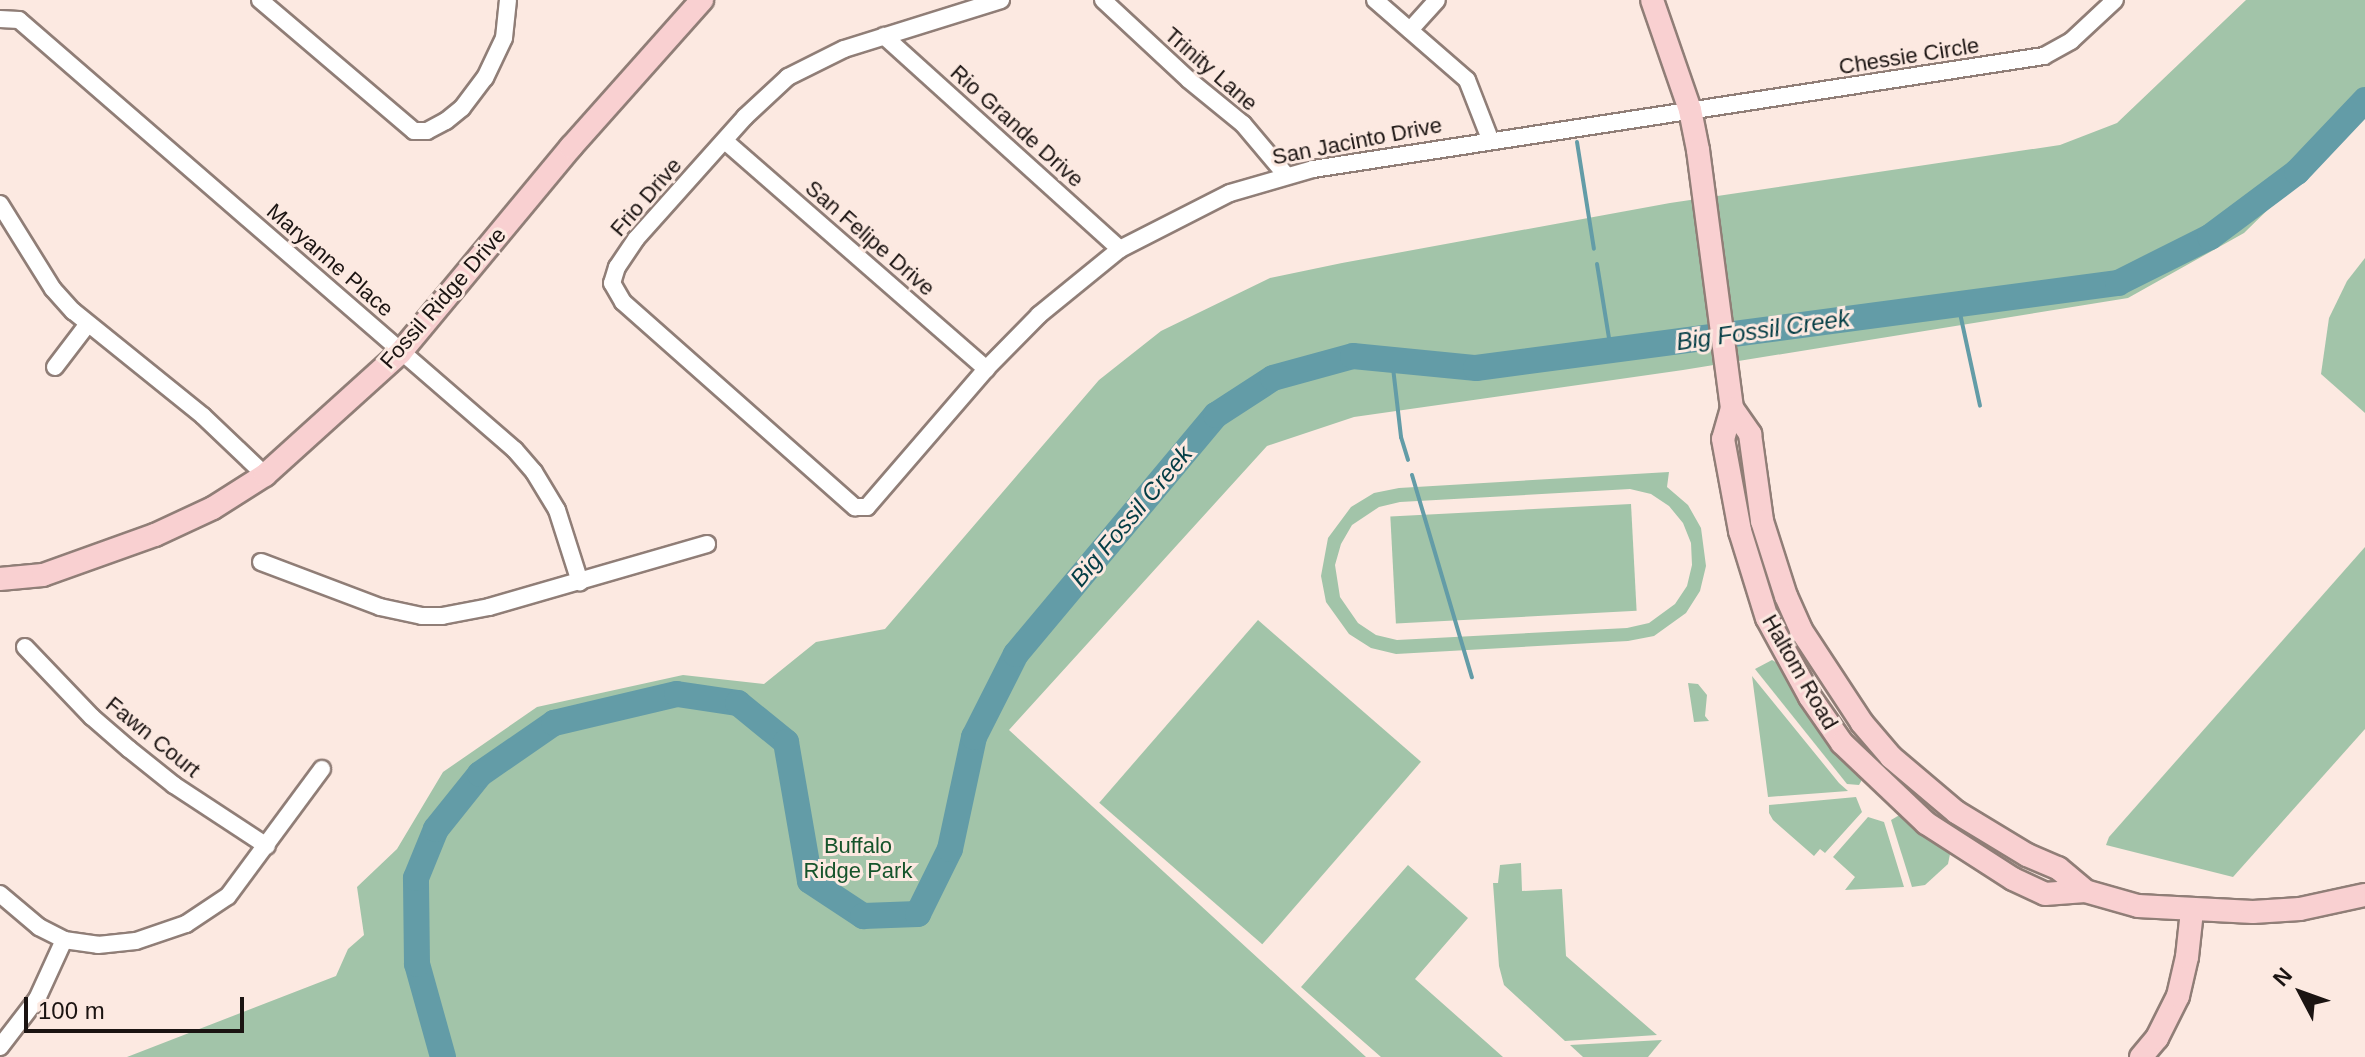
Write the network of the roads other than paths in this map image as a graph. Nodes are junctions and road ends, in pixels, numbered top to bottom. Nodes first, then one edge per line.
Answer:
1 (260, 0) edge
2 (508, 0) edge
3 (702, 0) edge
4 (1001, 0) edge
5 (1103, 0) edge
6 (1375, 0) edge
7 (1437, 0) edge
8 (1652, 0) edge
9 (2115, 0) edge
10 (0, 19) edge
11 (1410, 30) junction
12 (884, 36) junction
13 (1690, 110) junction
14 (1490, 139) junction
15 (725, 141) junction
16 (1286, 175) junction
17 (0, 204) edge
18 (1120, 249) junction
19 (87, 325) junction
20 (400, 353) junction
21 (55, 367) dead end
22 (986, 369) junction
23 (1732, 408) junction
24 (265, 475) junction
25 (867, 507) joint
26 (707, 544) dead end
27 (261, 562) dead end
28 (0, 579) edge
29 (580, 582) junction
30 (1797, 620) junction
31 (1777, 638) junction
32 (25, 647) dead end
33 (322, 769) dead end
34 (1990, 832) junction
35 (267, 846) junction
36 (1973, 855) junction
37 (2085, 891) junction
38 (0, 894) edge
39 (2365, 895) edge
40 (2192, 911) junction
41 (64, 940) junction
42 (0, 1047) edge
43 (2141, 1057) edge

1 - 2 street
3 - 20 main road, Fossil Ridge Drive
4 - 12 street, Frio Drive
5 - 16 street, Trinity Lane
6 - 11 street
7 - 11 street
8 - 13 main road, Haltom Road
9 - 13 street, Chessie Circle
10 - 20 street, Maryanne Place
11 - 14 street
12 - 15 street, Frio Drive
12 - 18 street, Rio Grande Drive
13 - 14 street, San Jacinto Drive
13 - 23 main road, Haltom Road
14 - 16 street, San Jacinto Drive
15 - 22 street, San Felipe Drive
15 - 25 street, Frio Drive
16 - 18 street, San Jacinto Drive
17 - 19 street
18 - 22 street, San Jacinto Drive
19 - 21 street
19 - 24 street
20 - 24 main road, Fossil Ridge Drive
20 - 29 street, Maryanne Place
22 - 25 street, San Jacinto Drive
23 - 30 main road, Haltom Road
23 - 31 main road, Haltom Road
24 - 28 main road, Fossil Ridge Drive
26 - 29 street
27 - 29 street
30 - 31 main road
30 - 34 main road, Haltom Road
31 - 36 main road, Haltom Road
32 - 35 street, Fawn Court
33 - 35 street
34 - 36 main road
34 - 37 main road, Haltom Road
35 - 41 street
36 - 37 main road, Haltom Road
37 - 40 main road, Haltom Road
38 - 41 street
39 - 40 main road, Haltom Road
40 - 43 main road
41 - 42 street

